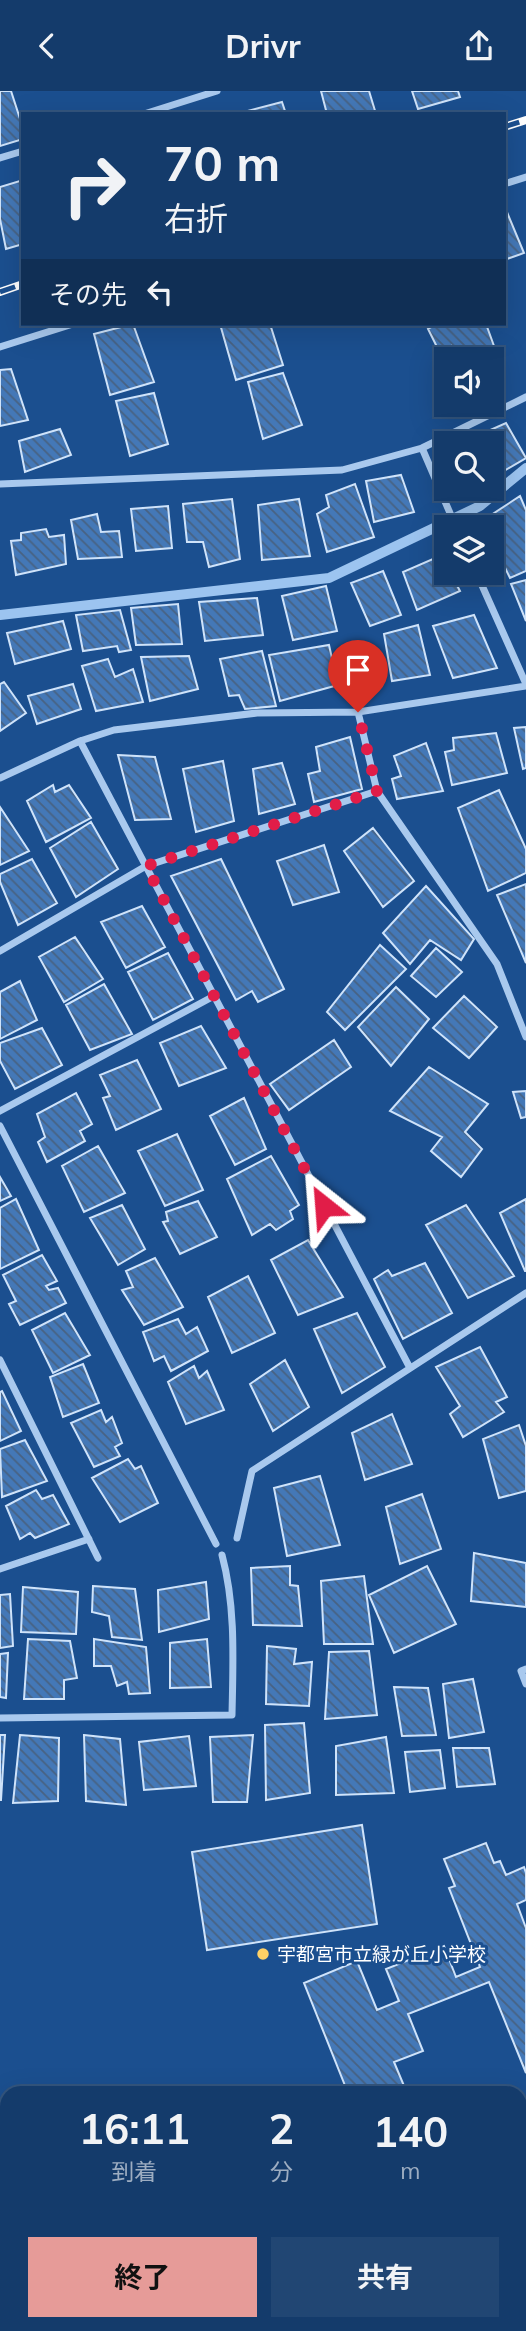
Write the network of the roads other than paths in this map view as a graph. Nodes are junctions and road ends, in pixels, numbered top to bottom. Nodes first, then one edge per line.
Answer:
1 (217, 91) edge
2 (150, 112) edge
3 (21, 152) edge
4 (0, 158) edge
5 (526, 177) edge
6 (506, 183) edge
7 (67, 326) edge
8 (0, 348) edge
9 (526, 397) edge
10 (422, 448) junction
11 (0, 484) edge
12 (451, 515) edge
13 (482, 585) edge
14 (526, 685) edge
15 (358, 712) junction
16 (80, 741) junction
17 (0, 778) edge
18 (377, 791) junction
19 (146, 866) junction
20 (0, 951) edge
21 (214, 996) junction
22 (526, 1037) edge
23 (0, 1111) edge
24 (0, 1126) edge
25 (526, 1293) edge
26 (0, 1360) edge
27 (410, 1369) junction
28 (237, 1538) dead end
29 (89, 1539) junction
30 (216, 1544) dead end
31 (222, 1555) dead end
32 (98, 1558) dead end
33 (0, 1569) edge
34 (526, 1669) edge
35 (526, 1684) edge
36 (0, 1718) edge

1 - 2 street
3 - 4 street
5 - 6 street
7 - 8 street
9 - 10 street
10 - 11 street
10 - 12 street
13 - 14 street
14 - 15 street
15 - 16 street
15 - 18 street
16 - 17 street
16 - 19 street
18 - 19 street
18 - 22 street
19 - 20 street
19 - 21 street
21 - 23 street
21 - 27 street
24 - 30 street
25 - 27 street
26 - 29 street
27 - 28 street
29 - 32 street
29 - 33 street
31 - 36 street
34 - 35 street

